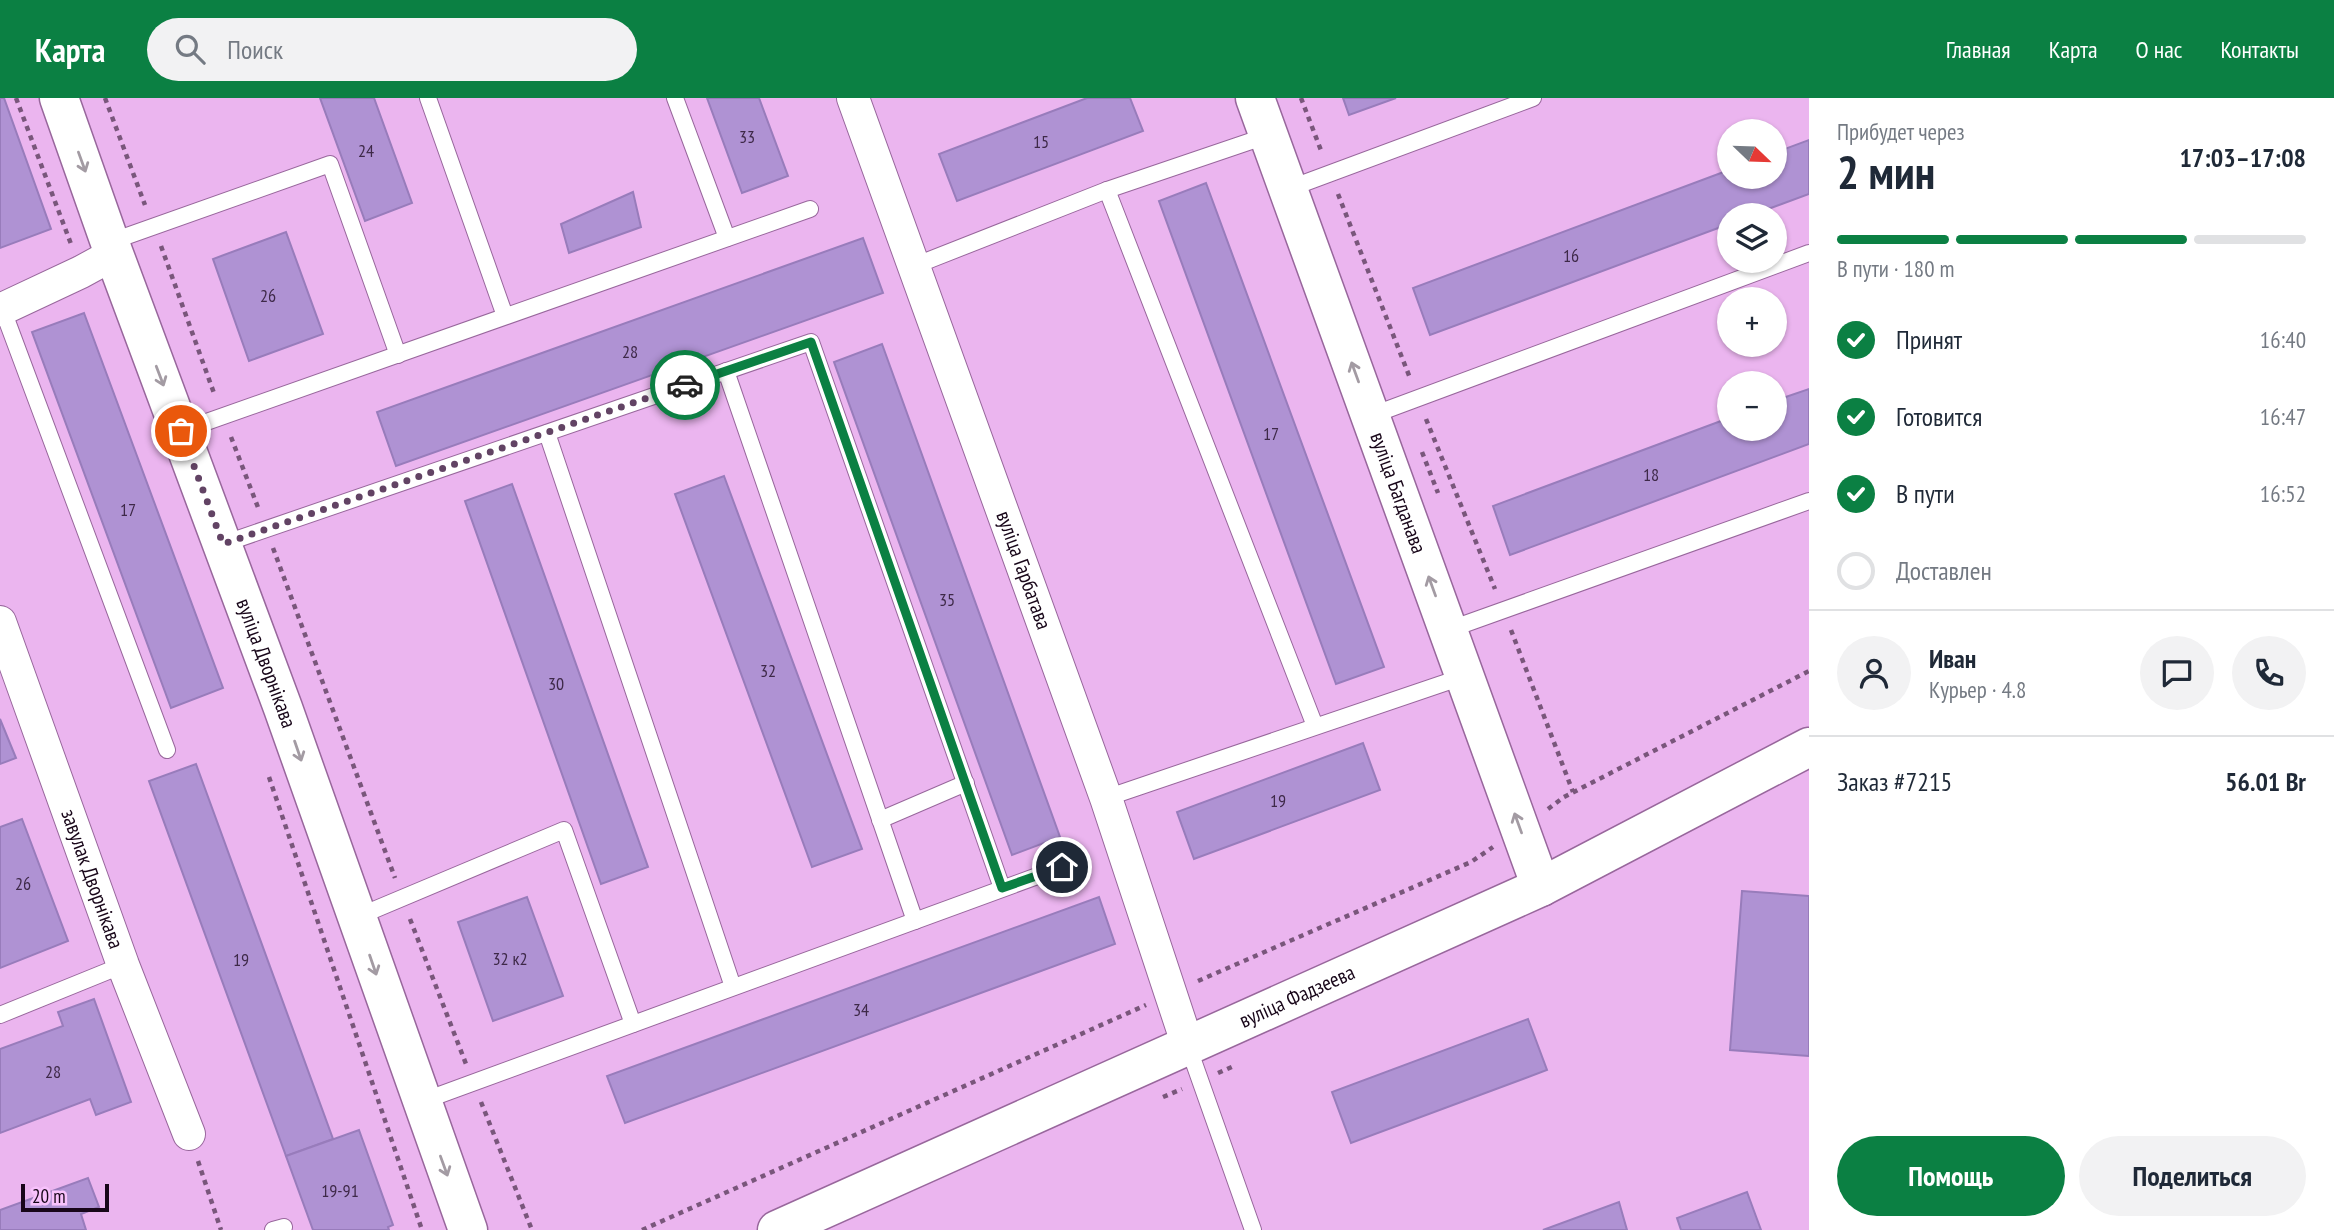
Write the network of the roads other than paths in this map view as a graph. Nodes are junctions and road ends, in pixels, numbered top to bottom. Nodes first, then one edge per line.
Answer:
1 (59, 98) edge
2 (428, 98) edge
3 (675, 98) edge
4 (853, 98) edge
5 (1255, 98) edge
6 (1533, 98) edge
7 (1269, 135) junction
8 (1288, 189) junction
9 (1107, 190) junction
10 (810, 209) dead end
11 (727, 238) junction
12 (112, 248) junction
13 (1809, 253) edge
14 (914, 267) junction
15 (1, 307) edge
16 (505, 316) junction
17 (398, 355) junction
18 (726, 371) junction
19 (1397, 405) junction
20 (181, 431) junction
21 (547, 433) junction
22 (1809, 500) edge
23 (223, 544) junction
24 (0, 622) edge
25 (1448, 630) junction
26 (1465, 677) junction
27 (1315, 726) junction
28 (1809, 747) edge
29 (167, 750) dead end
30 (966, 783) junction
31 (1106, 797) junction
32 (880, 820) junction
33 (1062, 867) dead end
34 (1541, 887) junction
35 (1002, 888) junction
36 (357, 917) junction
37 (915, 921) junction
38 (123, 965) junction
39 (733, 987) junction
40 (0, 1015) edge
41 (633, 1024) junction
42 (1188, 1046) junction
43 (421, 1102) junction
44 (189, 1133) road end
45 (468, 1230) edge
46 (778, 1230) edge
47 (1253, 1230) edge

1 -> 12 street, вуліца Дворнікава
2 - 16 lane
3 - 11 lane
4 - 14 street, вуліца Гарбатава
5 - 7 street, вуліца Багданава
6 - 8 lane
7 - 8 street, вуліца Багданава
7 - 9 lane
19 -> 8 street, вуліца Багданава
9 - 14 lane
9 - 27 lane
10 - 11 lane
11 - 16 lane
12 - 15 street
12 - 17 lane
12 -> 20 street, вуліца Дворнікава
13 - 19 lane
14 - 31 street, вуліца Гарбатава
15 - 29 lane
16 - 17 lane
17 - 20 lane
18 - 21 lane
18 - 30 lane
18 - 32 lane
25 -> 19 street, вуліца Багданава
20 - 23 street, вуліца Дворнікава
21 - 23 lane
21 - 39 lane
22 - 25 lane
23 -> 36 street, вуліца Дворнікава
24 - 38 street, завулак Дворнікава
25 - 26 street, вуліца Багданава
26 - 27 lane
34 -> 26 street, вуліца Багданава
27 - 31 lane
28 - 34 street, вуліца Фадзеева
30 - 32 lane
30 - 35 lane
31 - 42 street, вуліца Гарбатава
32 - 37 lane
33 - 35 lane
34 - 42 street, вуліца Фадзеева
35 - 37 lane
36 - 41 lane
36 -> 43 street, вуліца Дворнікава
37 - 39 lane
38 - 40 lane
38 - 44 street, завулак Дворнікава
39 - 41 lane
41 - 43 lane
42 - 46 street, вуліца Фадзеева
42 - 47 lane
43 -> 45 street, вуліца Дворнікава

